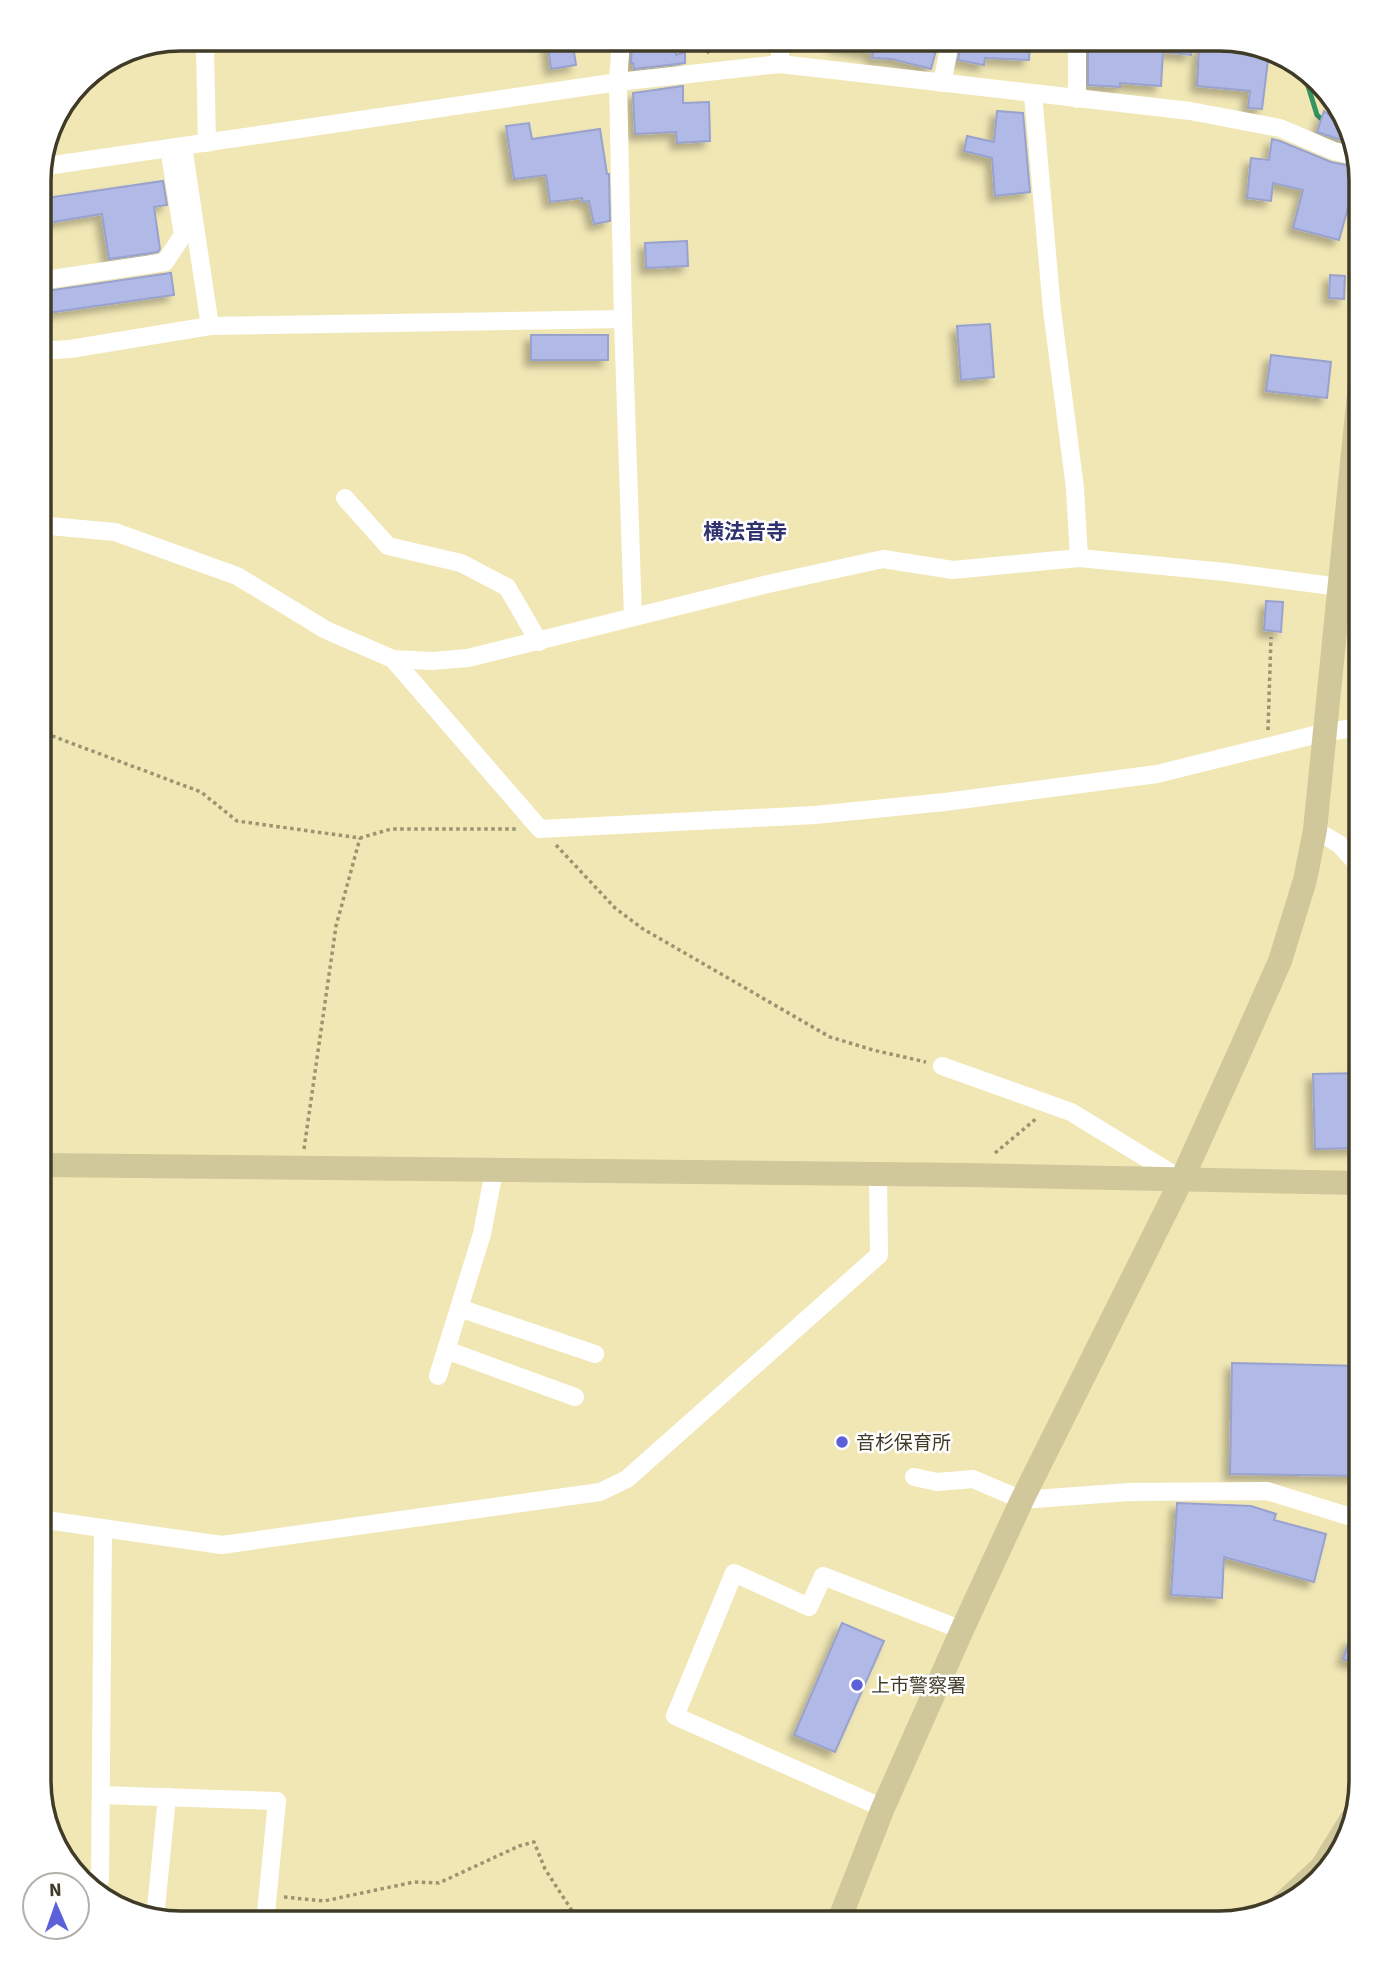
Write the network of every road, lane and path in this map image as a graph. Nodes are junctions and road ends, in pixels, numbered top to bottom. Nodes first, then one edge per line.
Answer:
1 (205, 51) edge
2 (620, 51) edge
3 (780, 51) edge
4 (949, 51) edge
5 (1077, 51) edge
6 (780, 64) junction
7 (618, 82) junction
8 (942, 83) junction
9 (1033, 94) junction
10 (1077, 99) junction
11 (207, 143) junction
12 (176, 147) junction
13 (1346, 154) edge
14 (52, 165) edge
15 (51, 279) edge
16 (623, 319) junction
17 (210, 326) junction
18 (51, 350) edge
19 (345, 498) dead end
20 (1349, 500) edge
21 (51, 526) edge
22 (1079, 558) junction
23 (1340, 587) junction
24 (633, 617) junction
25 (1271, 637) dead end
26 (539, 642) junction
27 (393, 659) junction
28 (1349, 729) edge
29 (1326, 732) junction
30 (51, 736) edge
31 (1268, 747) junction
32 (540, 829) junction
33 (1315, 830) junction
34 (360, 838) junction
35 (1349, 854) edge
36 (942, 1066) joint
37 (1052, 1105) junction
38 (51, 1165) edge
39 (300, 1169) junction
40 (494, 1171) junction
41 (878, 1175) junction
42 (969, 1175) junction
43 (1182, 1180) junction
44 (1349, 1183) edge
45 (459, 1308) junction
46 (446, 1350) junction
47 (595, 1354) dead end
48 (438, 1376) dead end
49 (575, 1397) dead end
50 (914, 1477) dead end
51 (1022, 1500) junction
52 (1349, 1516) edge
53 (51, 1522) edge
54 (103, 1529) junction
55 (962, 1630) junction
56 (101, 1796) junction
57 (167, 1797) junction
58 (883, 1808) junction
59 (96, 1880) edge
60 (268, 1896) junction
61 (156, 1909) edge
62 (266, 1911) edge
63 (572, 1911) edge
64 (843, 1911) edge

1 - 11 street
2 - 7 street
3 - 6 street
4 - 8 street
5 - 10 street
6 - 7 street
6 - 8 street
7 - 11 street
7 - 16 street
8 - 9 street
9 - 10 street
9 - 22 street
10 - 13 street
11 - 12 street
12 - 14 street
12 - 15 street
12 - 17 street
16 - 17 street
16 - 24 street
17 - 18 street
19 - 26 street
20 - 23 street
21 - 27 street
22 - 23 street
22 - 24 street
23 - 29 street
24 - 26 street
25 - 31 path
26 - 27 street
27 - 32 street
28 - 29 street
29 - 31 street
29 - 33 street
30 - 34 path
31 - 32 street
32 - 34 path
32 - 36 path
33 - 35 street
33 - 43 street
34 - 39 path
36 - 37 street
37 - 42 path
37 - 43 street
38 - 39 street
39 - 40 street
40 - 41 street
40 - 45 street
41 - 42 street
41 - 54 street
42 - 43 street
43 - 44 street
43 - 51 street
45 - 46 street
45 - 47 street
46 - 48 street
46 - 49 street
50 - 51 street
51 - 52 street
51 - 55 street
53 - 54 street
54 - 56 street
55 - 58 street
55 - 58 street
56 - 57 street
56 - 59 street
57 - 60 street
57 - 61 street
58 - 64 street
60 - 62 street
60 - 63 path

